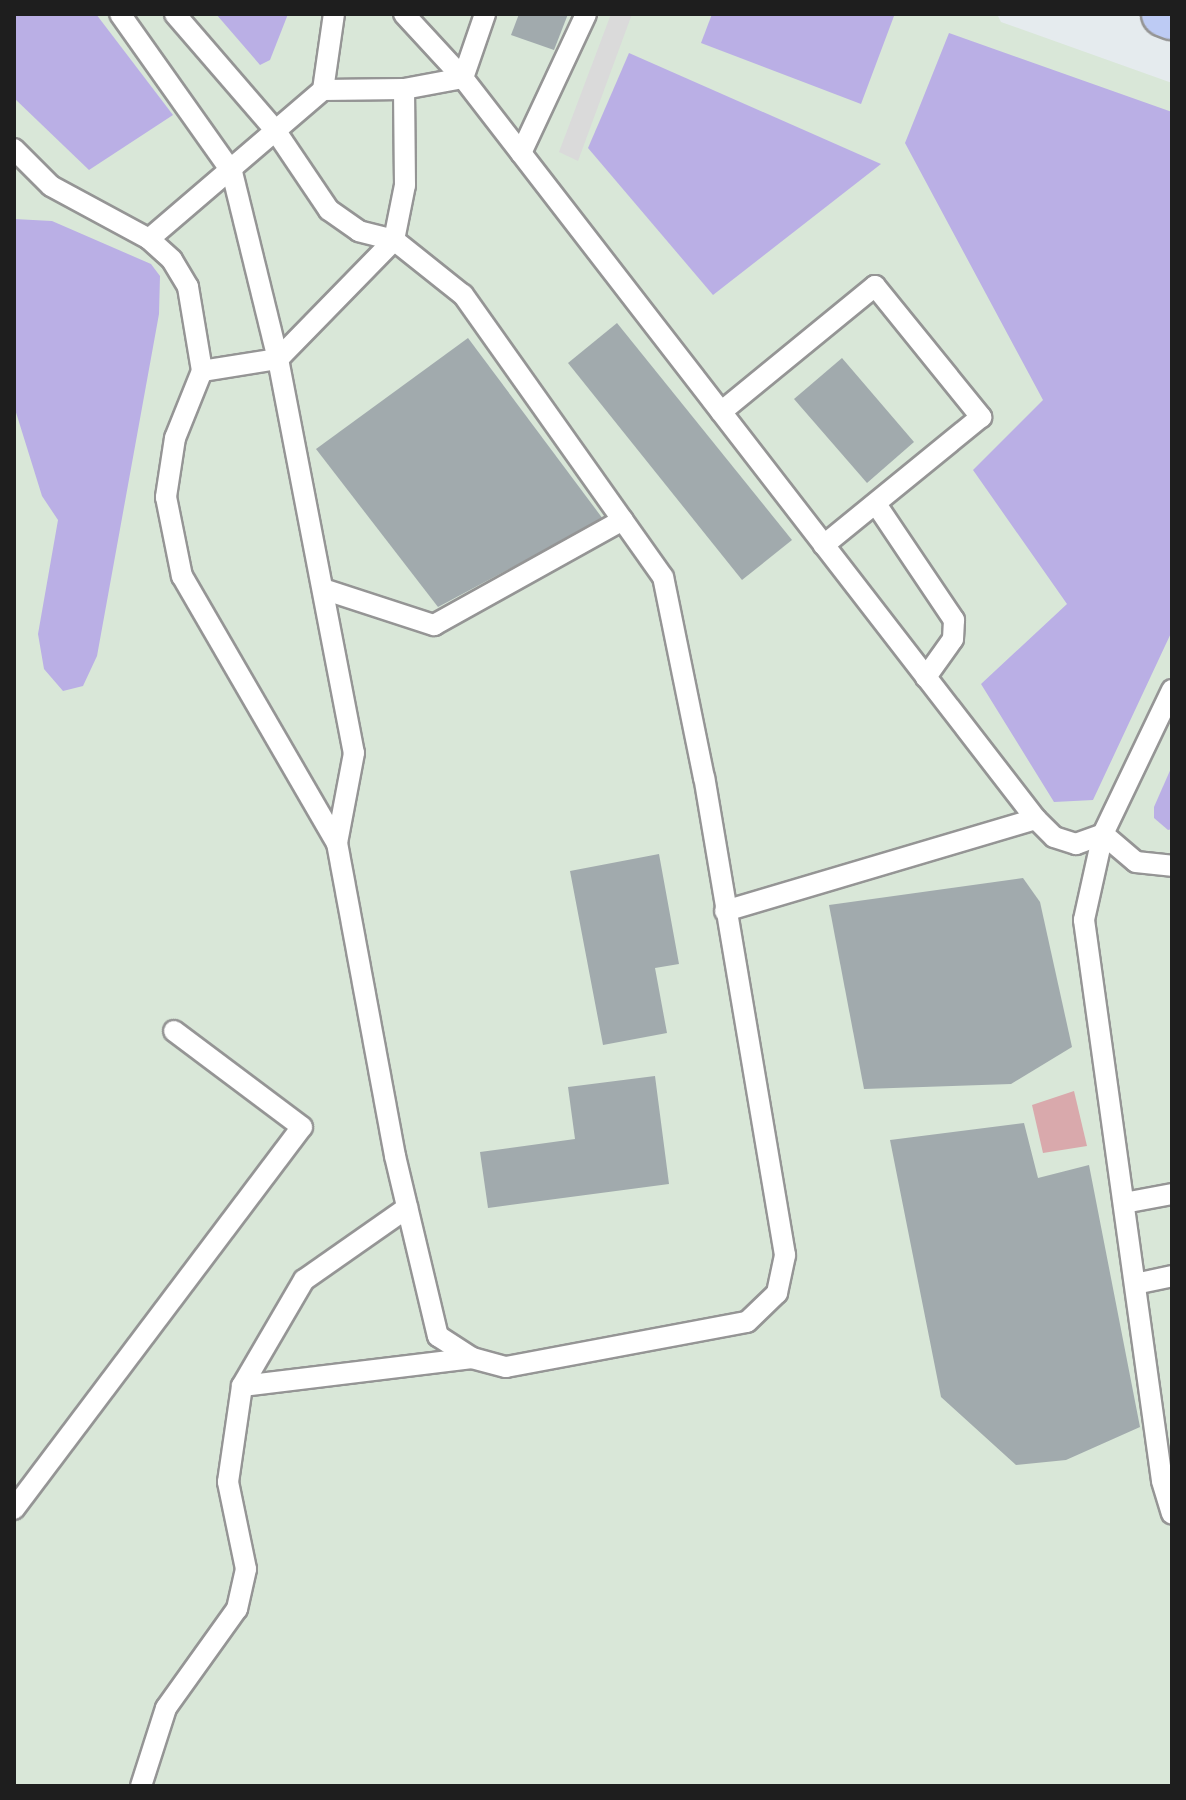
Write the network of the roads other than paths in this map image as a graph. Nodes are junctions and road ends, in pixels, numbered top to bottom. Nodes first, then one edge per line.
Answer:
1 (120, 14) edge
2 (175, 14) edge
3 (334, 14) edge
4 (404, 14) edge
5 (485, 14) edge
6 (586, 14) edge
7 (1164, 14) edge
8 (1172, 17) edge
9 (463, 78) junction
10 (404, 89) junction
11 (323, 90) junction
12 (275, 130) junction
13 (14, 149) edge
14 (521, 153) junction
15 (232, 172) junction
16 (149, 239) junction
17 (394, 240) junction
18 (278, 359) junction
19 (202, 371) junction
20 (721, 412) junction
21 (876, 504) junction
22 (623, 520) junction
23 (824, 545) junction
24 (323, 589) junction
25 (926, 677) junction
26 (1172, 690) edge
27 (1036, 819) junction
28 (1103, 834) junction
29 (337, 843) junction
30 (1172, 866) edge
31 (725, 911) junction
32 (174, 1031) dead end
33 (1172, 1194) edge
34 (1124, 1203) junction
35 (407, 1208) junction
36 (1172, 1276) edge
37 (1135, 1284) junction
38 (472, 1358) junction
39 (242, 1386) junction
40 (14, 1509) edge
41 (1172, 1514) edge
42 (141, 1786) edge

1 - 15 lane
2 - 12 lane
3 - 11 lane
4 - 9 lane
5 - 9 lane
6 - 14 lane
7 - 8 main road
9 - 10 lane
9 - 14 lane
10 - 11 lane
10 - 17 lane
11 - 12 lane
12 - 15 lane
12 - 17 lane
13 - 16 lane
14 - 20 lane
15 - 16 lane
15 - 18 lane
16 - 19 lane
17 - 18 lane
17 - 22 lane
18 - 19 lane
18 - 24 lane
19 - 29 lane
20 - 21 lane
20 - 23 lane
21 - 23 lane
21 - 25 lane
22 - 24 lane
22 - 31 lane
23 - 25 lane
24 - 29 lane
25 - 27 lane
26 - 28 lane
27 - 28 lane
27 - 31 lane
28 - 30 lane
28 - 34 lane
29 - 35 lane
31 - 38 lane
32 - 40 lane
33 - 34 lane
34 - 37 lane
35 - 38 lane
35 - 39 lane
36 - 37 lane
37 - 41 lane
38 - 39 lane
39 - 42 lane

